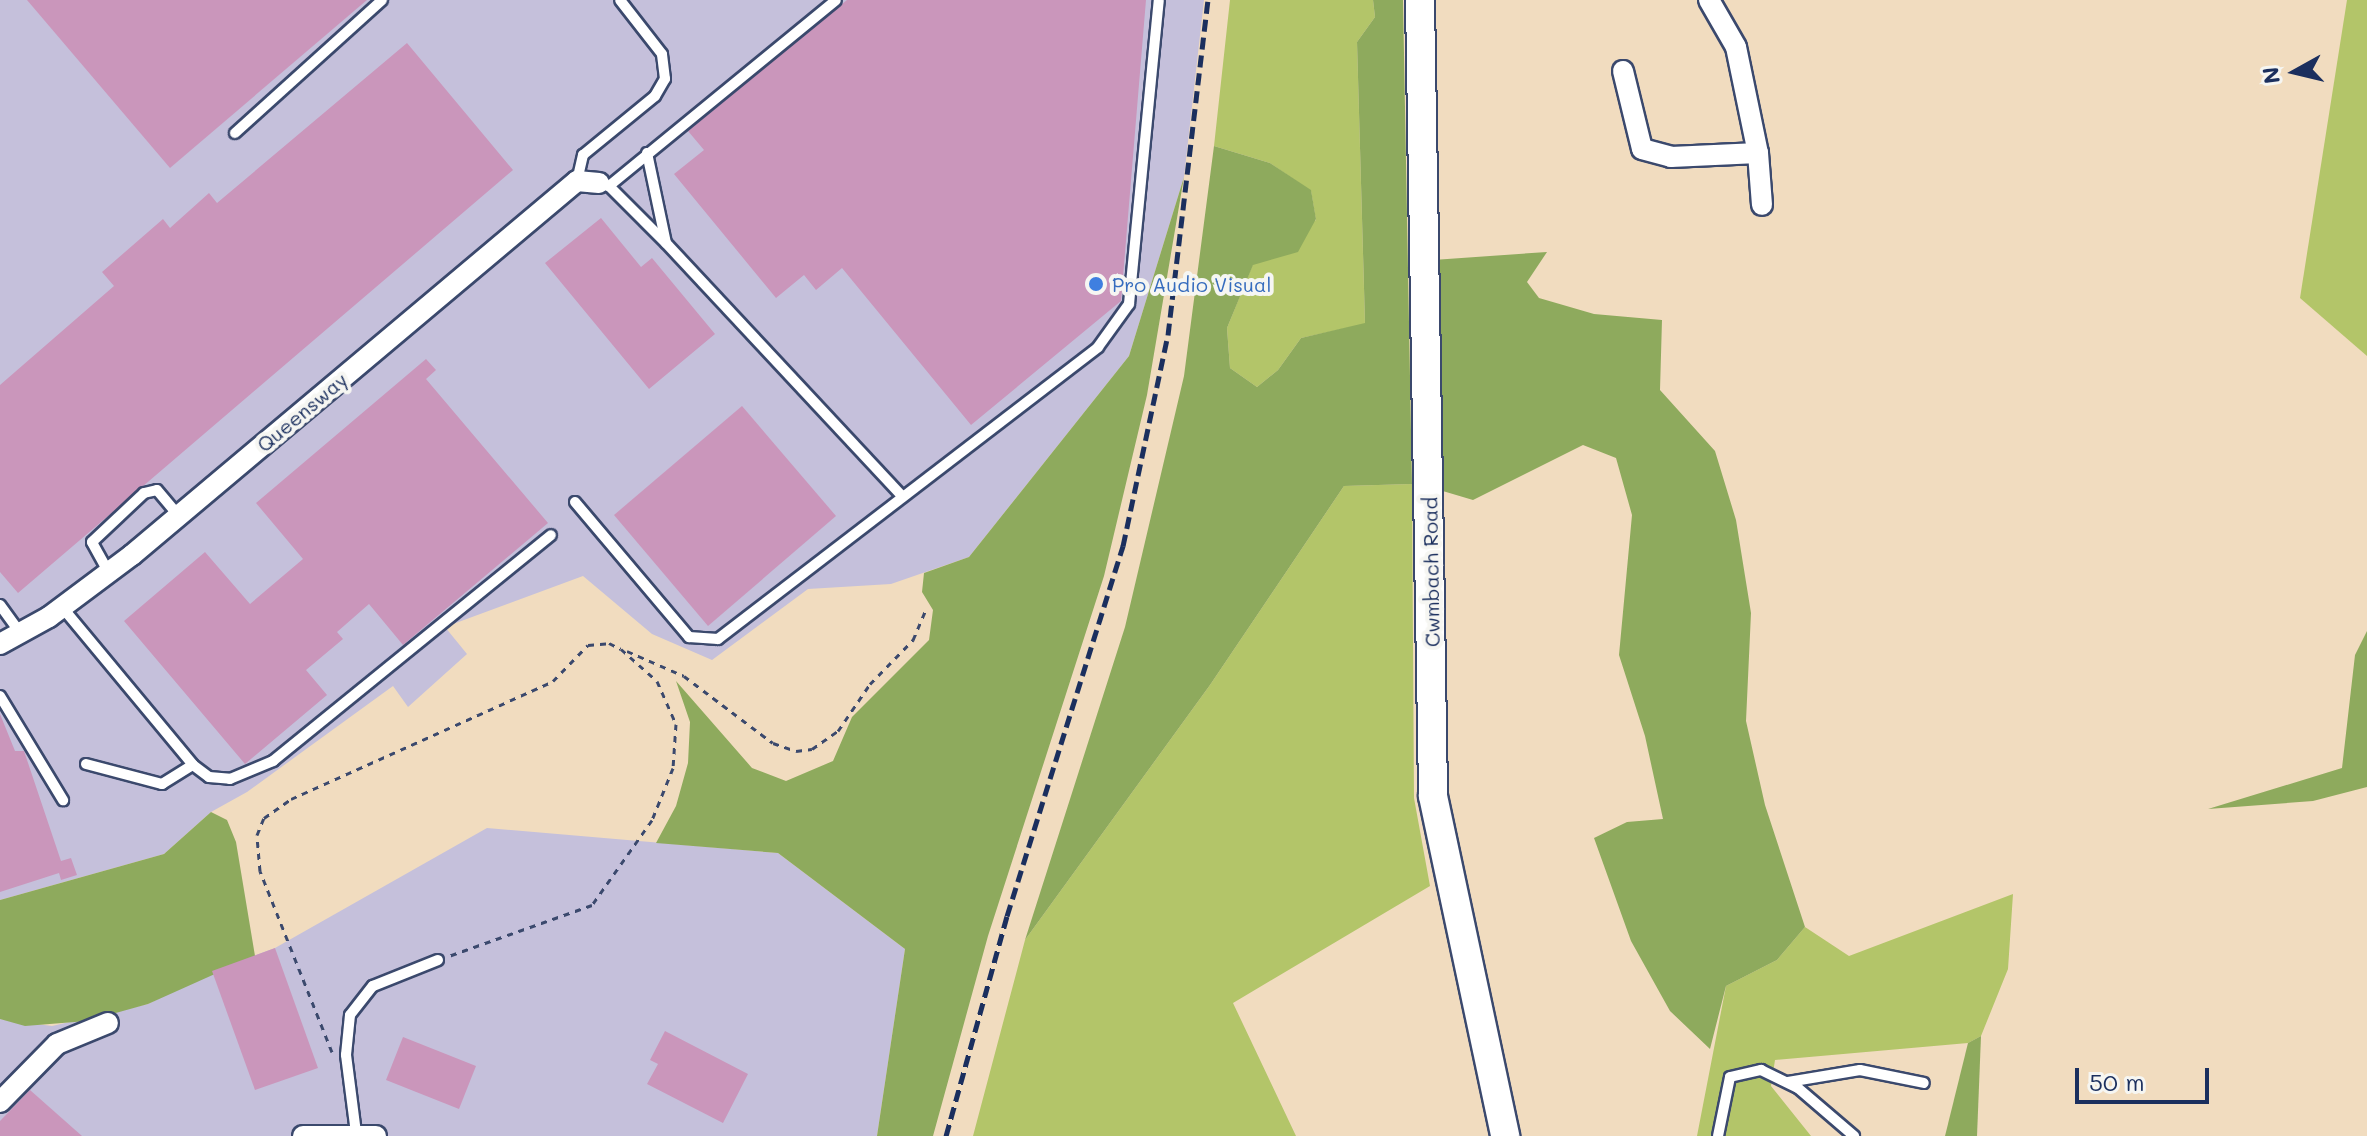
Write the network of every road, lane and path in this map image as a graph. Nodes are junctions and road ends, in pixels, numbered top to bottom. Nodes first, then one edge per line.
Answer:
1 (382, 0) edge
2 (620, 0) edge
3 (836, 0) edge
4 (1159, 0) edge
5 (1420, 0) edge
6 (1709, 0) edge
7 (1623, 71) dead end
8 (235, 133) dead end
9 (647, 153) junction
10 (1758, 153) junction
11 (577, 181) junction
12 (604, 184) junction
13 (1762, 205) dead end
14 (666, 243) junction
15 (903, 497) junction
16 (575, 502) dead end
17 (179, 516) junction
18 (551, 535) dead end
19 (109, 573) junction
20 (0, 605) edge
21 (62, 607) junction
22 (926, 609) dead end
23 (21, 634) junction
24 (0, 644) edge
25 (621, 649) junction
26 (0, 696) edge
27 (86, 764) dead end
28 (193, 765) junction
29 (63, 800) dead end
30 (438, 960) joint
31 (108, 1023) dead end
32 (335, 1060) dead end
33 (1788, 1082) junction
34 (1924, 1083) dead end
35 (0, 1102) edge
36 (366, 1134) edge
37 (303, 1136) edge
38 (1505, 1136) edge
39 (1718, 1136) edge
40 (1854, 1136) edge

1 - 8 lane
2 - 11 lane
3 - 9 lane
4 - 15 lane
5 - 38 main road, Cwmbach Road
6 - 10 street
7 - 10 street
9 - 12 lane
9 - 14 lane
10 - 13 street
11 - 12 street
11 - 17 street, Queensway
12 - 14 lane
14 - 15 lane
15 - 16 lane
17 - 19 street, Queensway
17 - 19 lane
18 - 28 lane
19 - 21 street, Queensway
20 - 23 lane
21 - 23 street, Queensway
21 - 28 lane
22 - 25 path
23 - 24 street, Queensway
25 - 30 path
25 - 32 path
26 - 29 lane
27 - 28 lane
30 - 36 lane
31 - 35 street
33 - 34 lane
33 - 39 lane
33 - 40 lane
36 - 37 street

